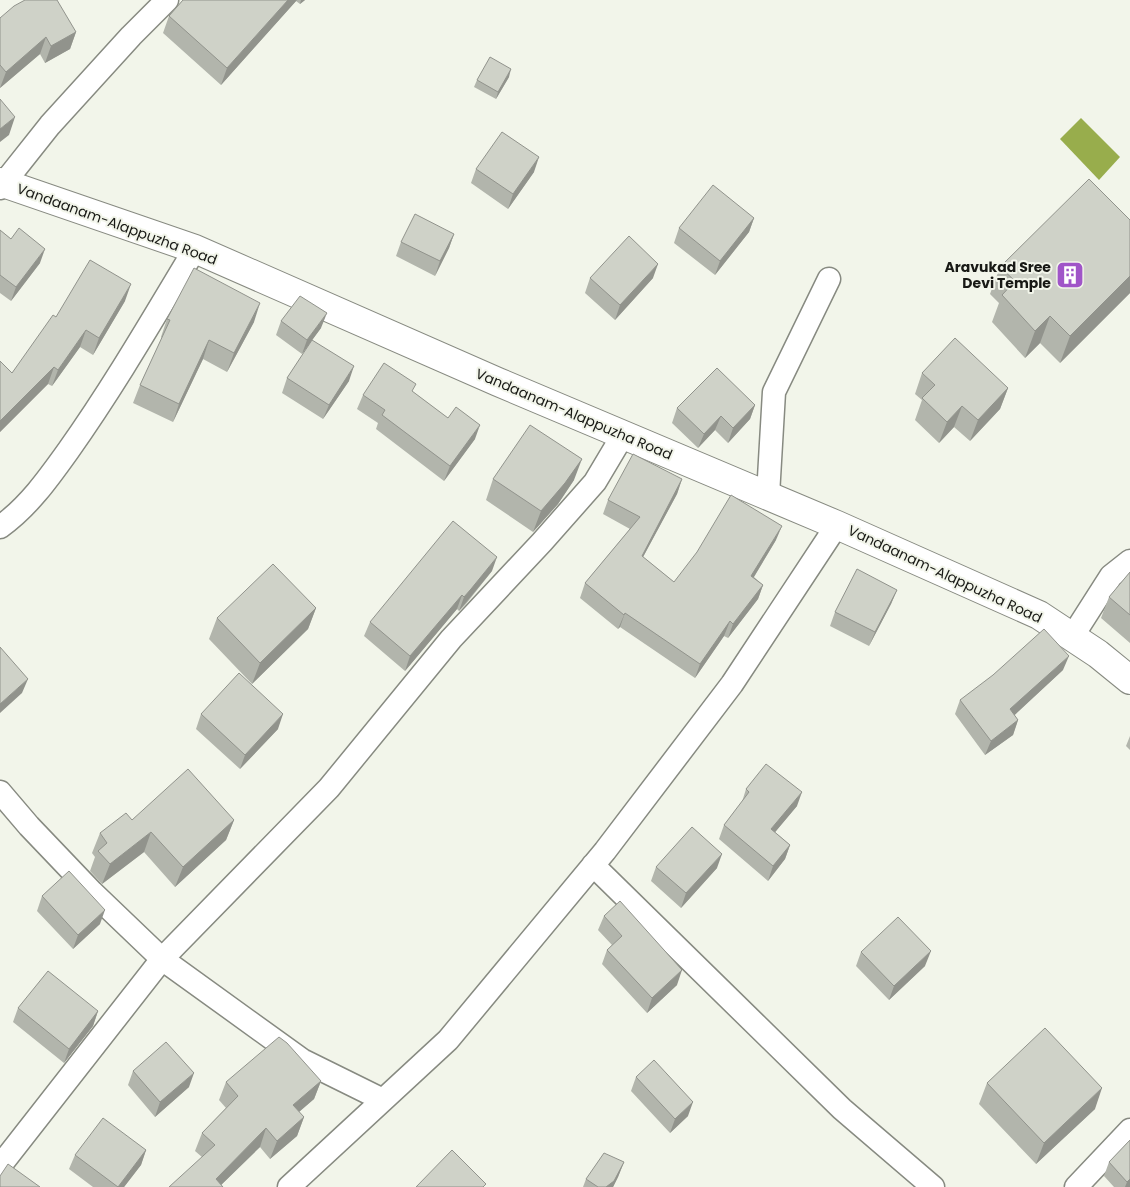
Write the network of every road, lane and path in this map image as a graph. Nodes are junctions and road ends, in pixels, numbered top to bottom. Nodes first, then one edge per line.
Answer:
1 (168, 0) edge
2 (1, 185) edge
3 (195, 249) junction
4 (829, 279) dead end
5 (623, 435) junction
6 (768, 495) junction
7 (837, 525) junction
8 (0, 527) edge
9 (1130, 561) edge
10 (1072, 637) junction
11 (1130, 680) edge
12 (0, 792) edge
13 (593, 865) junction
14 (162, 959) junction
15 (383, 1100) junction
16 (1130, 1130) edge
17 (0, 1166) edge
18 (288, 1187) edge
19 (933, 1187) edge
20 (1076, 1187) edge

1 - 2 street
2 - 3 main road, Vandaanam-Alappuzha Road
3 - 5 main road, Vandaanam-Alappuzha Road
3 - 8 street
4 - 6 street
5 - 6 main road, Vandaanam-Alappuzha Road
5 - 14 street
6 - 7 main road, Vandaanam-Alappuzha Road
7 - 10 main road, Vandaanam-Alappuzha Road
7 - 13 street
9 - 10 street
10 - 11 main road, Vandaanam-Alappuzha Road
12 - 14 street
13 - 15 street
13 - 19 street
14 - 15 street
14 - 17 street
15 - 18 street
16 - 20 street

